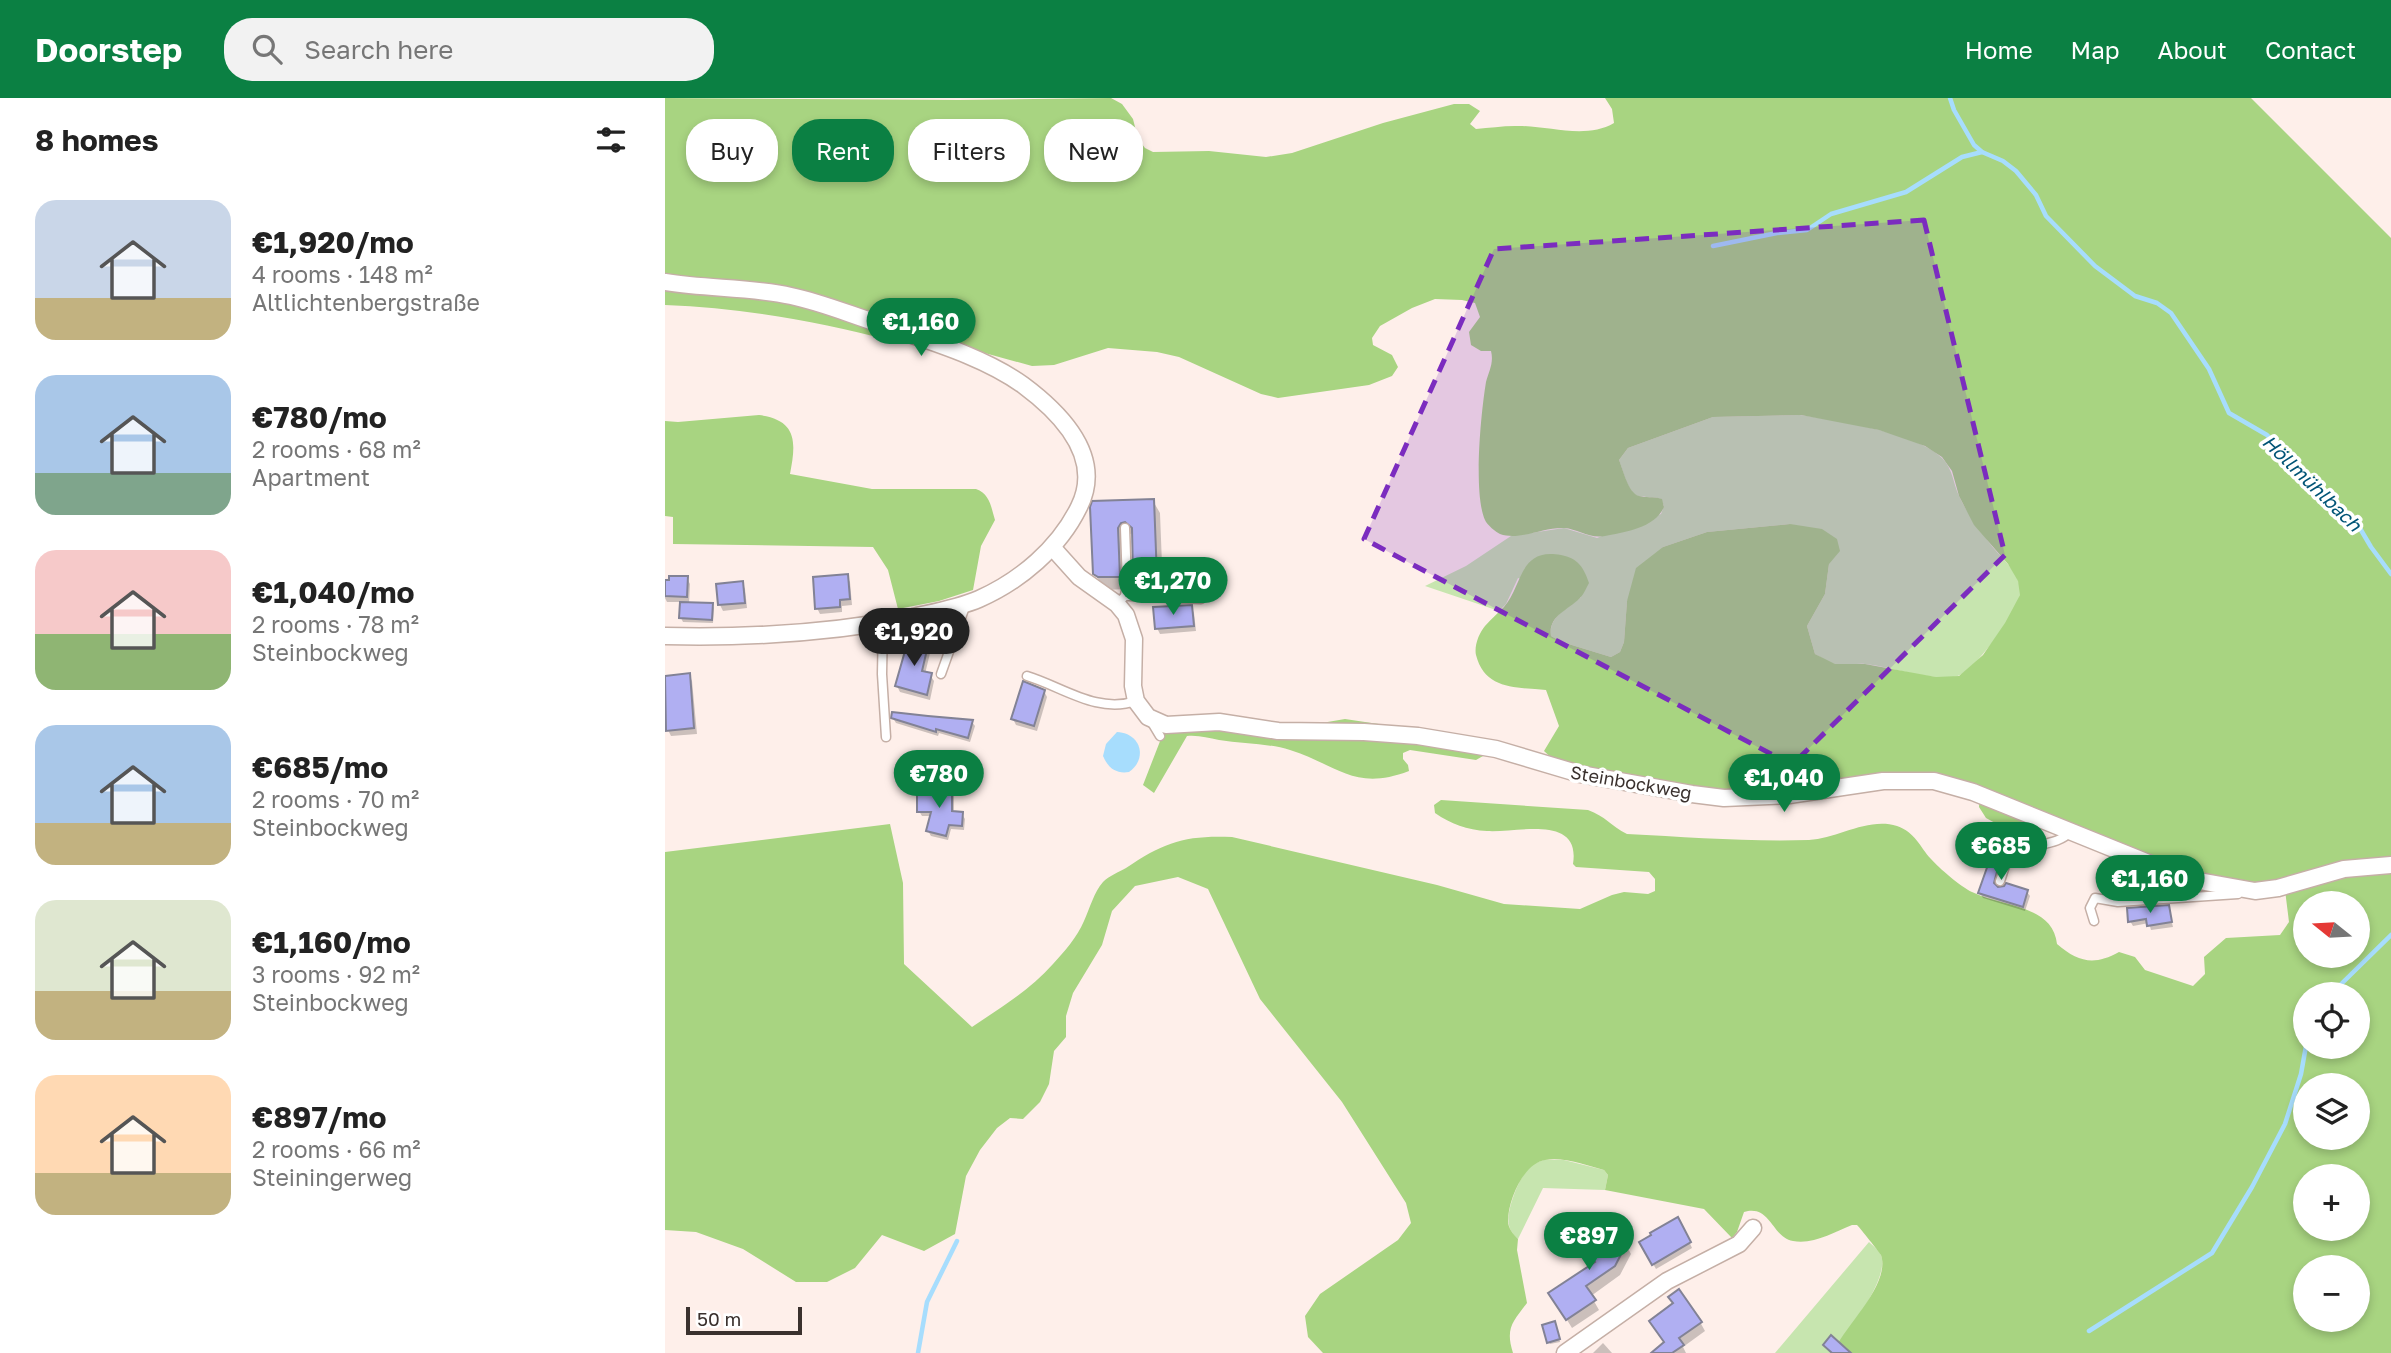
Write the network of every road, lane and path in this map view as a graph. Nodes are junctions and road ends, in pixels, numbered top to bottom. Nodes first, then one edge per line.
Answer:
1 (665, 282) edge
2 (1125, 528) dead end
3 (1052, 547) junction
4 (1201, 599) dead end
5 (1121, 601) junction
6 (966, 603) junction
7 (883, 623) junction
8 (665, 636) edge
9 (941, 674) dead end
10 (1027, 676) dead end
11 (1136, 701) junction
12 (1148, 717) junction
13 (886, 737) dead end
14 (1160, 737) dead end
15 (2071, 831) junction
16 (2391, 865) edge
17 (2000, 881) dead end
18 (2255, 891) junction
19 (2094, 921) dead end
20 (1753, 1228) dead end
21 (1565, 1353) edge

1 - 3 street
2 - 5 lane
3 - 5 street
3 - 6 street
4 - 5 lane
5 - 11 street
6 - 7 street
6 - 9 lane
7 - 8 street
7 - 13 lane
10 - 11 lane
11 - 12 street
12 - 14 lane
12 - 15 street, Steinbockweg
15 - 17 lane
15 - 18 street, Steinbockweg
16 - 18 street, Steinbockweg
18 - 19 lane
20 - 21 street

